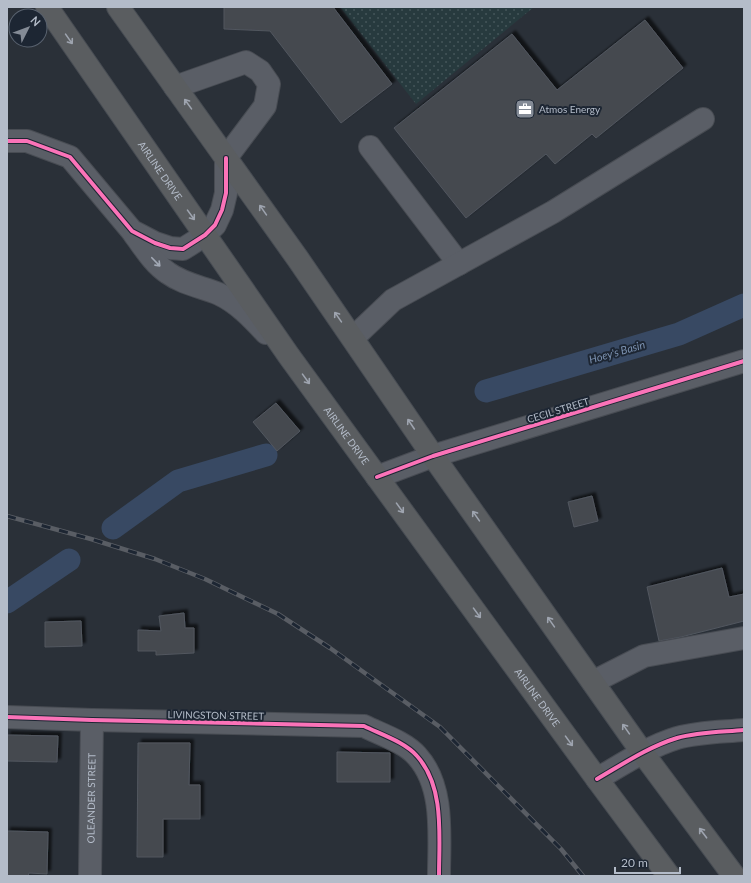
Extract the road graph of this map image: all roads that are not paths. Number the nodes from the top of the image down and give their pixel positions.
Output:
1 (47, 7) edge
2 (118, 7) edge
3 (175, 87) junction
4 (703, 119) dead end
5 (7, 141) edge
6 (370, 147) dead end
7 (226, 158) junction
8 (132, 231) junction
9 (205, 235) junction
10 (459, 264) junction
11 (353, 338) junction
12 (290, 356) junction
13 (744, 362) edge
14 (433, 456) junction
15 (377, 477) junction
16 (744, 638) edge
17 (593, 682) junction
18 (7, 717) edge
19 (92, 720) junction
20 (744, 730) edge
21 (642, 752) junction
22 (597, 780) junction
23 (90, 876) edge
24 (439, 876) edge
25 (670, 876) edge
26 (734, 876) edge

1 -> 9 highway, AIRLINE DRIVE
2 - 3 highway
7 -> 3 highway
3 - 7 street
4 - 10 street
5 - 8 street
6 - 10 street
7 - 9 street
11 -> 7 highway
8 - 9 street
8 -> 12 street
9 - 12 highway, AIRLINE DRIVE
10 - 11 street
14 -> 11 highway
12 -> 15 highway, AIRLINE DRIVE
13 - 14 street, CECIL STREET
14 - 15 street, CECIL STREET
17 -> 14 highway
15 -> 22 highway, AIRLINE DRIVE
16 - 17 street
21 -> 17 highway
18 - 19 street, LIVINGSTON STREET
19 - 23 street, OLEANDER STREET
19 - 24 street, LIVINGSTON STREET
20 - 21 street
21 - 22 street
26 -> 21 highway
22 - 25 highway, AIRLINE DRIVE

